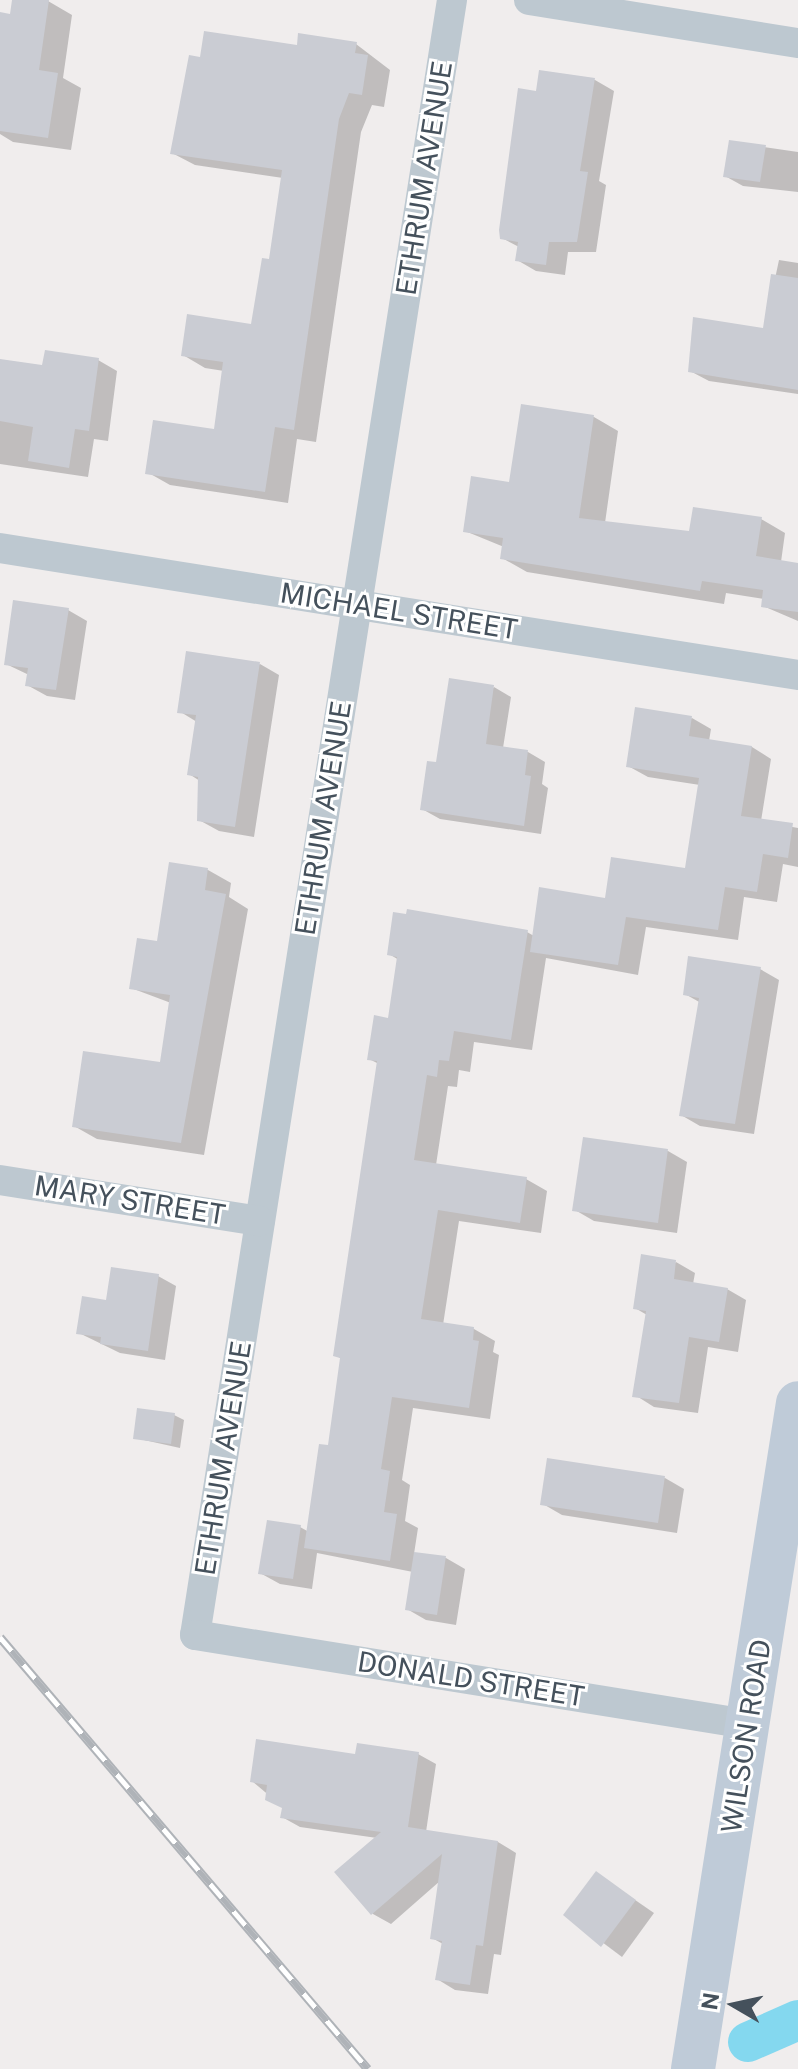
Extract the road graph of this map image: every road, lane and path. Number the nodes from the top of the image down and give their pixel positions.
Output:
1 (452, 0) edge
2 (529, 0) edge
3 (798, 43) edge
4 (0, 548) edge
5 (357, 604) junction
6 (798, 675) edge
7 (0, 1180) edge
8 (260, 1221) junction
9 (798, 1403) edge
10 (195, 1635) joint
11 (747, 1724) junction
12 (693, 2069) edge

1 - 5 street, ETHRUM AVENUE
2 - 3 street
4 - 5 street, MICHAEL STREET
5 - 6 street, MICHAEL STREET
5 - 8 street, ETHRUM AVENUE
7 - 8 street, MARY STREET
8 - 10 street, ETHRUM AVENUE
9 - 11 street, WILSON ROAD
10 - 11 street, DONALD STREET
11 - 12 street, WILSON ROAD

